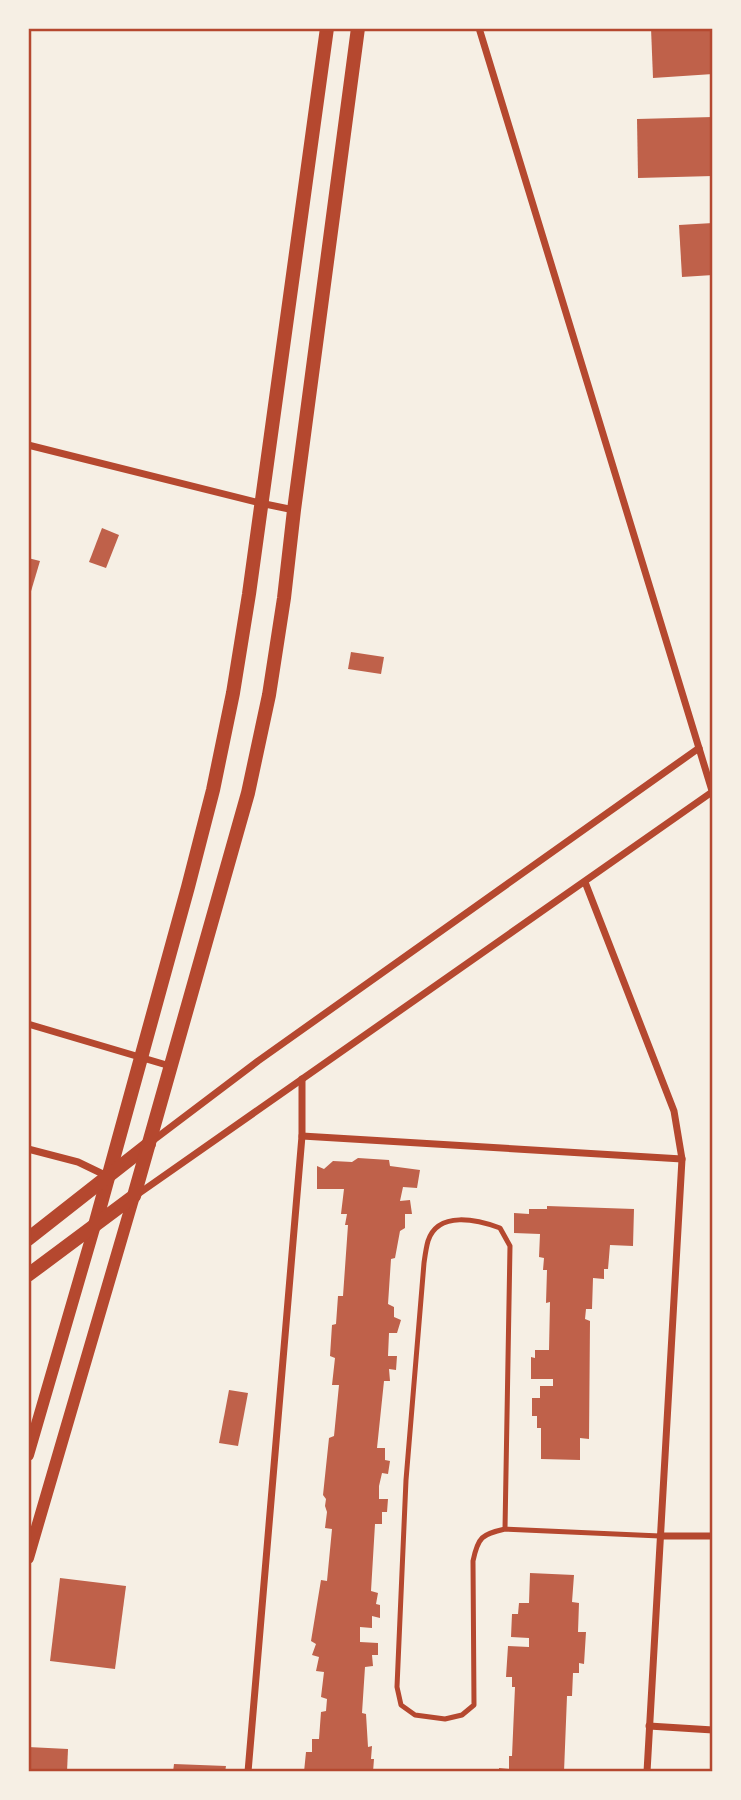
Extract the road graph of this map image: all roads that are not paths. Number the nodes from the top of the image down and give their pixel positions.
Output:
1 (327, 28) edge
2 (479, 28) edge
3 (355, 29) edge
4 (28, 445) edge
5 (260, 503) junction
6 (294, 510) junction
7 (699, 748) junction
8 (713, 793) edge
9 (585, 882) junction
10 (28, 1024) edge
11 (141, 1057) junction
12 (171, 1066) junction
13 (302, 1079) junction
14 (302, 1136) junction
15 (149, 1143) junction
16 (28, 1149) edge
17 (682, 1158) junction
18 (108, 1176) junction
19 (134, 1196) junction
20 (95, 1225) junction
21 (28, 1239) edge
22 (28, 1275) edge
23 (28, 1455) edge
24 (505, 1529) junction
25 (660, 1536) junction
26 (713, 1536) edge
27 (28, 1558) edge
28 (649, 1727) junction
29 (713, 1730) edge
30 (248, 1772) edge
31 (647, 1772) edge

1 - 5 main road
2 - 7 street
3 - 6 main road
4 - 5 street
5 - 6 street
5 - 11 main road
6 - 12 main road
7 - 8 street
7 - 15 street
8 - 9 street
9 - 13 street
9 - 17 street
10 - 11 street
11 - 12 street
11 - 18 main road
12 - 15 main road
13 - 14 street
13 - 19 street
14 - 17 street
14 - 30 street
15 - 18 main road
15 - 19 main road
16 - 18 street
17 - 25 street
18 - 20 main road
18 - 21 main road
19 - 20 main road
19 - 27 street
20 - 22 main road
20 - 23 street
24 - 24 lane
24 - 25 lane
25 - 26 street
25 - 28 street
28 - 29 street
28 - 31 street

